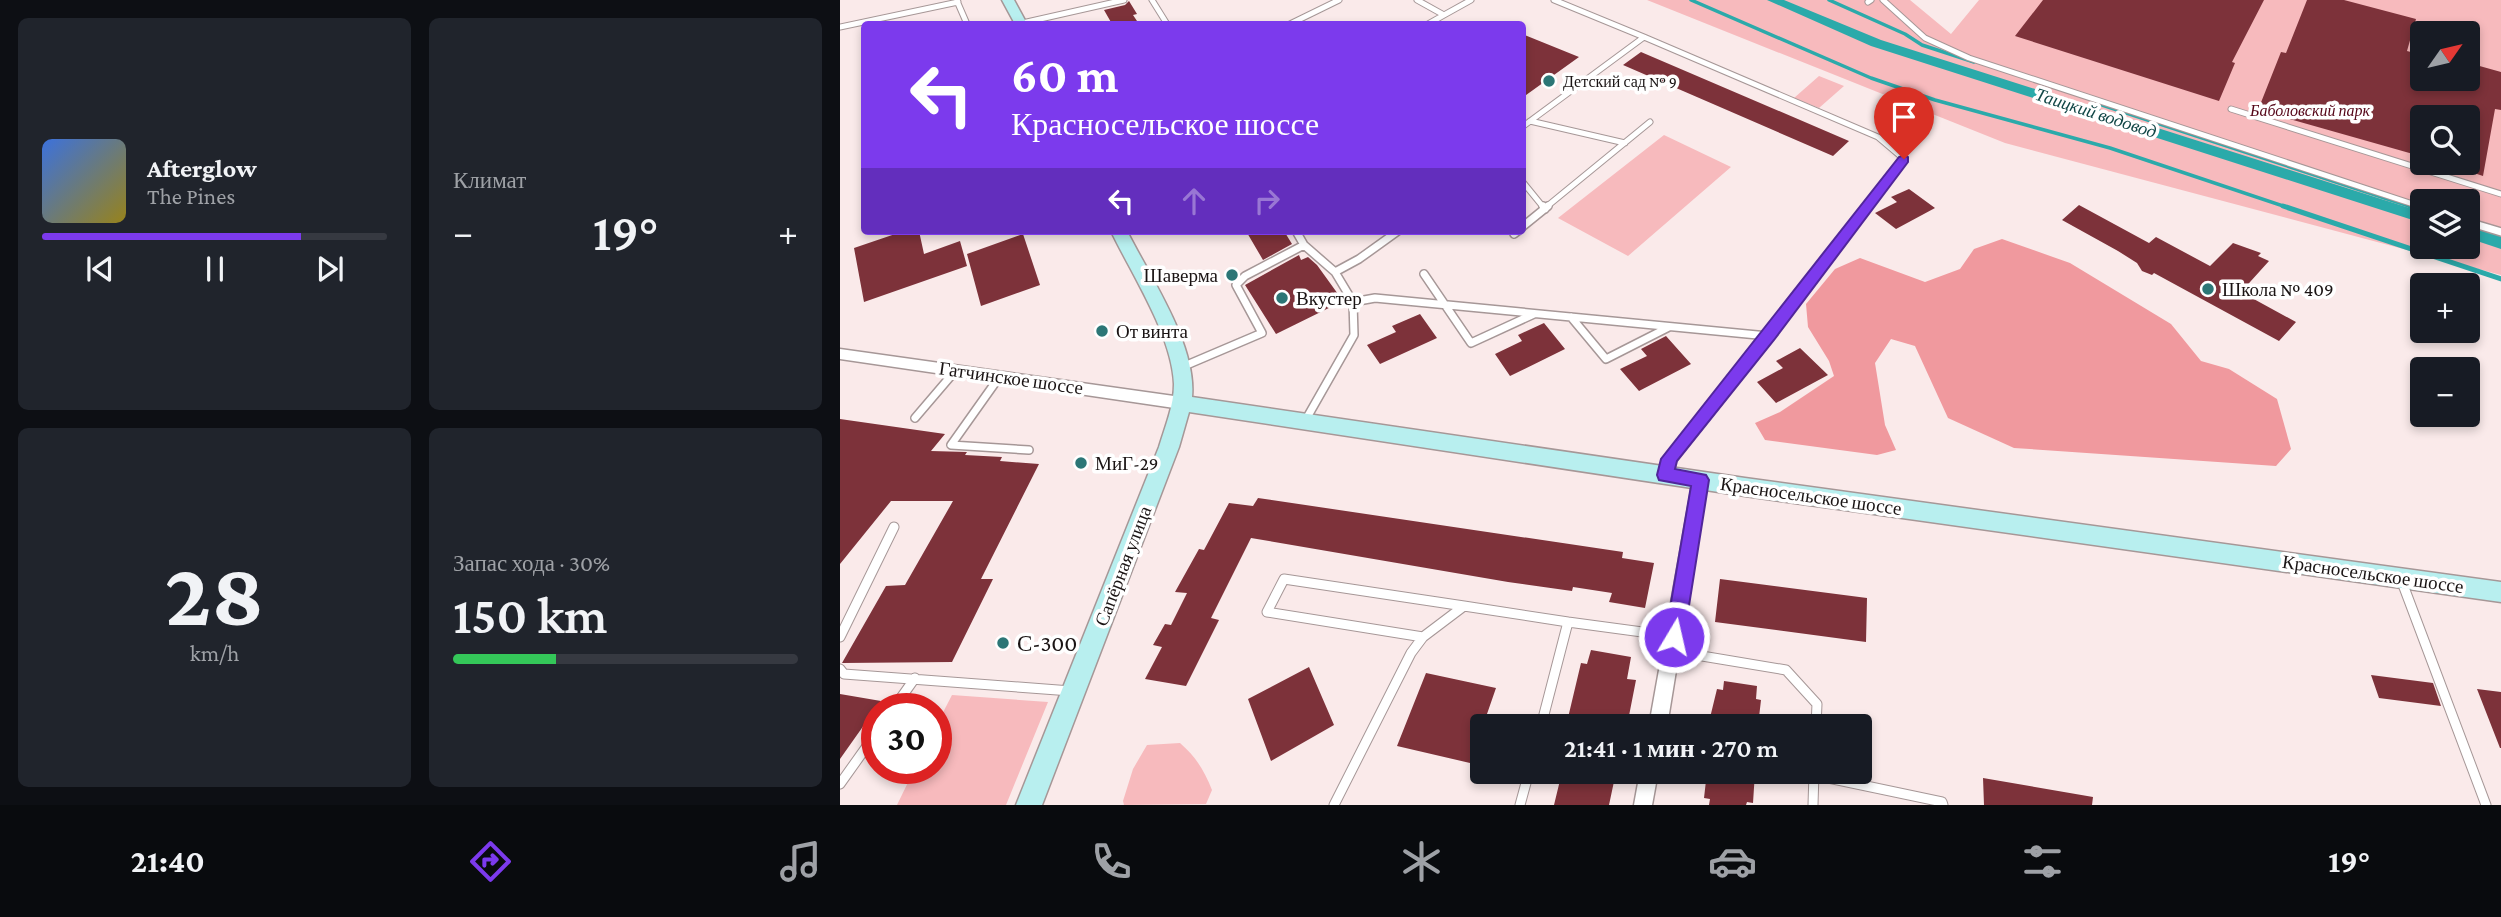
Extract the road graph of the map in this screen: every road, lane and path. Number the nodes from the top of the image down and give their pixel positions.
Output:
1 (1008, 0) edge
2 (1124, 0) edge
3 (1152, 0) edge
4 (1339, 0) edge
5 (1418, 0) edge
6 (1471, 0) edge
7 (1554, 0) edge
8 (1883, 0) edge
9 (958, 1) edge
10 (1444, 15) junction
11 (867, 21) edge
12 (966, 21) edge
13 (1018, 21) edge
14 (1033, 21) edge
15 (1165, 21) edge
16 (1296, 21) edge
17 (1433, 21) edge
18 (861, 22) edge
19 (840, 27) edge
20 (1644, 37) junction
21 (2231, 109) dead end
22 (1530, 121) junction
23 (1650, 122) dead end
24 (1526, 124) edge
25 (1625, 143) junction
26 (1526, 186) edge
27 (2501, 194) edge
28 (2410, 203) edge
29 (1545, 209) junction
30 (1526, 224) edge
31 (2480, 226) edge
32 (2501, 232) edge
33 (1121, 235) edge
34 (1298, 235) edge
35 (1392, 235) edge
36 (1304, 245) junction
37 (1335, 272) junction
38 (1424, 274) dead end
39 (1353, 302) junction
40 (1445, 305) junction
41 (1535, 313) junction
42 (1571, 317) junction
43 (1670, 327) junction
44 (1768, 336) junction
45 (840, 354) edge
46 (1181, 367) junction
47 (956, 370) junction
48 (1000, 376) junction
49 (1181, 403) junction
50 (915, 418) dead end
51 (1305, 421) junction
52 (1028, 450) dead end
53 (1665, 475) junction
54 (1700, 480) junction
55 (894, 527) dead end
56 (2400, 578) junction
57 (2501, 592) edge
58 (1464, 606) junction
59 (1568, 622) junction
60 (1423, 636) junction
61 (840, 637) edge
62 (1673, 644) junction
63 (840, 669) edge
64 (915, 678) junction
65 (1075, 691) junction
66 (904, 693) edge
67 (1544, 714) edge
68 (1660, 714) edge
69 (1817, 714) edge
70 (861, 754) edge
71 (840, 784) edge
72 (1526, 784) edge
73 (1647, 784) edge
74 (1813, 784) edge
75 (1863, 784) edge
76 (1029, 805) edge
77 (1334, 805) edge
78 (1520, 805) edge
79 (1643, 805) edge
80 (1812, 805) edge
81 (1943, 805) edge
82 (2486, 805) edge

1 - 13 main road
2 - 14 lane
3 - 15 lane
4 - 16 lane
5 - 10 lane
6 - 10 lane
7 - 20 lane
8 - 28 lane
9 - 11 lane
9 - 12 lane
10 - 17 lane
18 - 19 lane
20 - 22 lane
20 - 44 lane
21 - 27 lane
22 - 24 lane
22 - 25 lane
23 - 25 lane
25 - 29 lane
26 - 29 lane
29 - 30 lane
31 - 32 lane
33 - 46 main road
34 - 36 lane
35 - 37 lane
36 - 37 lane
36 - 46 lane
37 - 39 lane
38 - 40 lane
39 - 40 lane
39 - 51 lane
40 - 41 lane
40 - 41 lane
41 - 42 lane
42 - 43 lane
42 - 43 lane
43 - 44 lane
44 - 53 lane
45 - 47 street, Гатчинское шоссе
46 - 49 main road
47 - 48 street, Гатчинское шоссе
47 - 50 lane
48 - 49 street, Гатчинское шоссе
48 - 52 lane
49 - 51 main road, Красносельское шоссе
49 - 65 main road, Сапёрная улица
51 - 53 main road, Красносельское шоссе
53 - 54 main road, Красносельское шоссе
54 - 56 main road, Красносельское шоссе
54 - 62 street
55 - 61 lane
56 - 57 main road, Красносельское шоссе
56 - 82 lane
58 - 59 lane
58 - 60 lane
58 - 60 lane
59 - 62 lane
59 - 67 lane
60 - 77 lane
62 - 68 street
62 - 69 lane
63 - 64 lane
64 - 65 lane
64 - 66 lane
65 - 76 main road, Сапёрная улица
70 - 71 lane
72 - 78 lane
73 - 79 street
74 - 80 lane
75 - 81 lane

